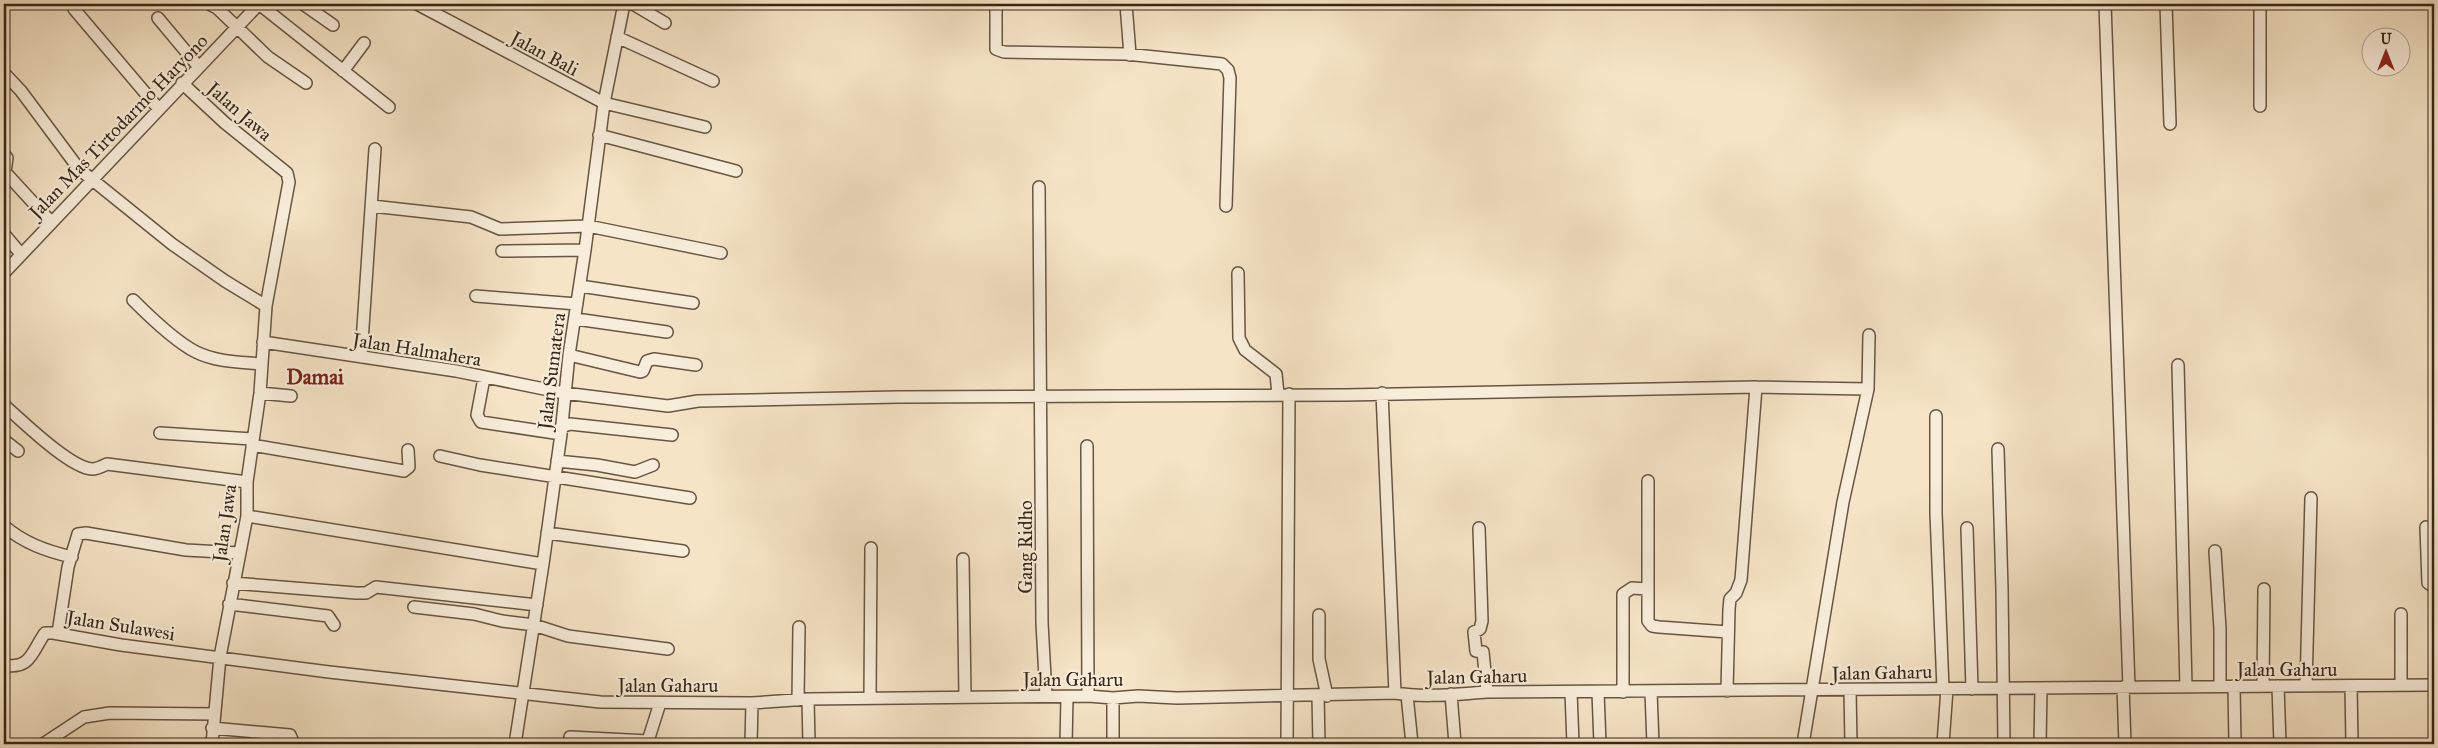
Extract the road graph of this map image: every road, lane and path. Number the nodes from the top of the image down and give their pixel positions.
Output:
1 (209, 4) edge
2 (259, 4) edge
3 (302, 4) edge
4 (417, 4) edge
5 (624, 4) edge
6 (633, 4) edge
7 (996, 4) edge
8 (1126, 4) edge
9 (2105, 4) edge
10 (2166, 4) edge
11 (2260, 4) edge
12 (74, 9) dead end
13 (158, 18) dead end
14 (665, 23) dead end
15 (333, 25) dead end
16 (237, 28) junction
17 (616, 37) junction
18 (364, 42) dead end
19 (1130, 55) junction
20 (198, 66) junction
21 (343, 71) junction
22 (4, 73) edge
23 (713, 81) dead end
24 (182, 83) junction
25 (306, 83) dead end
26 (604, 103) junction
27 (2260, 106) dead end
28 (389, 107) dead end
29 (158, 108) junction
30 (2170, 124) dead end
31 (704, 127) dead end
32 (599, 135) junction
33 (375, 149) dead end
34 (4, 154) edge
35 (736, 171) dead end
36 (91, 179) junction
37 (1040, 187) dead end
38 (372, 206) junction
39 (1226, 206) dead end
40 (51, 222) junction
41 (588, 226) junction
42 (4, 234) edge
43 (585, 250) junction
44 (502, 251) dead end
45 (722, 253) dead end
46 (21, 254) junction
47 (4, 273) edge
48 (1238, 273) dead end
49 (580, 286) junction
50 (476, 296) dead end
51 (133, 300) dead end
52 (577, 304) junction
53 (693, 304) dead end
54 (266, 306) junction
55 (576, 319) junction
56 (668, 332) dead end
57 (1869, 335) dead end
58 (263, 342) junction
59 (568, 355) junction
60 (361, 357) junction
61 (261, 364) junction
62 (696, 365) dead end
63 (2178, 365) dead end
64 (484, 378) junction
65 (1756, 387) junction
66 (1868, 389) junction
67 (260, 393) junction
68 (564, 393) junction
69 (1382, 393) junction
70 (1284, 394) junction
71 (291, 396) dead end
72 (1040, 397) junction
73 (4, 405) edge
74 (1936, 416) dead end
75 (561, 431) junction
76 (160, 433) dead end
77 (672, 435) dead end
78 (4, 440) edge
79 (252, 442) junction
80 (1087, 446) dead end
81 (1998, 449) dead end
82 (408, 450) dead end
83 (18, 451) dead end
84 (440, 456) dead end
85 (557, 461) junction
86 (653, 465) dead end
87 (554, 477) junction
88 (1648, 481) dead end
89 (248, 482) junction
90 (690, 498) dead end
91 (2311, 498) dead end
92 (247, 516) junction
93 (4, 526) edge
94 (2426, 527) dead end
95 (1479, 528) dead end
96 (1967, 528) dead end
97 (547, 534) junction
98 (871, 548) dead end
99 (683, 551) dead end
100 (2215, 551) dead end
101 (240, 553) junction
102 (72, 557) junction
103 (963, 559) dead end
104 (543, 564) junction
105 (233, 583) junction
106 (2434, 587) edge
107 (1647, 589) junction
108 (2264, 589) dead end
109 (230, 604) junction
110 (537, 605) junction
111 (414, 608) dead end
112 (1319, 614) dead end
113 (2401, 614) dead end
114 (334, 625) dead end
115 (534, 625) junction
116 (799, 627) dead end
117 (1728, 632) junction
118 (58, 633) junction
119 (668, 648) dead end
120 (220, 657) junction
121 (4, 665) edge
122 (2401, 685) junction
123 (2434, 685) edge
124 (2186, 686) junction
125 (2220, 686) junction
126 (2234, 686) junction
127 (2263, 686) junction
128 (2278, 686) junction
129 (2306, 686) junction
130 (2351, 686) junction
131 (2126, 687) junction
132 (2004, 688) junction
133 (2041, 688) junction
134 (1945, 689) junction
135 (1972, 689) junction
136 (1813, 690) junction
137 (1850, 690) junction
138 (1727, 691) junction
139 (1486, 692) junction
140 (1571, 692) junction
141 (1598, 692) junction
142 (1623, 692) junction
143 (1650, 692) junction
144 (1401, 694) junction
145 (1451, 694) junction
146 (522, 695) junction
147 (1322, 695) junction
148 (1046, 696) junction
149 (1067, 696) junction
150 (1088, 696) junction
151 (965, 697) junction
152 (1286, 697) junction
153 (870, 698) junction
154 (1113, 698) junction
155 (803, 700) junction
156 (752, 703) junction
157 (660, 704) junction
158 (215, 714) junction
159 (212, 728) junction
160 (570, 737) dead end
161 (647, 743) edge
162 (43, 744) edge
163 (212, 744) edge
164 (294, 744) edge
165 (515, 744) edge
166 (751, 744) edge
167 (809, 744) edge
168 (1066, 744) edge
169 (1113, 744) edge
170 (1287, 744) edge
171 (1319, 744) edge
172 (1412, 744) edge
173 (1455, 744) edge
174 (1573, 744) edge
175 (1600, 744) edge
176 (1653, 744) edge
177 (1803, 744) edge
178 (1851, 744) edge
179 (1943, 744) edge
180 (2004, 744) edge
181 (2040, 744) edge
182 (2125, 744) edge
183 (2235, 744) edge
184 (2280, 744) edge
185 (2352, 744) edge

1 - 16 street
2 - 16 street, Jalan Mas Tirtodarmo Haryono
2 - 21 street
3 - 15 street
4 - 26 street, Jalan Bali
5 - 17 street, Jalan Sumatera
6 - 14 street
7 - 19 street
8 - 19 street
9 - 131 street
10 - 30 street
11 - 27 street
12 - 29 street
13 - 20 street
16 - 20 street, Jalan Mas Tirtodarmo Haryono
16 - 25 street
17 - 23 street
17 - 26 street, Jalan Sumatera
18 - 21 street
19 - 39 street
20 - 24 street, Jalan Mas Tirtodarmo Haryono
21 - 28 street
22 - 36 street
24 - 29 street, Jalan Mas Tirtodarmo Haryono
24 - 54 street, Jalan Jawa
26 - 31 street, Jalan Bali
26 - 32 street, Jalan Sumatera
29 - 36 street, Jalan Mas Tirtodarmo Haryono
32 - 35 street
32 - 41 street, Jalan Sumatera
33 - 38 street
34 - 40 street
36 - 40 street, Jalan Mas Tirtodarmo Haryono
36 - 54 street
37 - 72 street, Gang Ridho
38 - 41 street
38 - 60 street
40 - 46 street, Jalan Mas Tirtodarmo Haryono
41 - 43 street, Jalan Sumatera
41 - 45 street
42 - 46 street
43 - 44 street
43 - 49 street, Jalan Sumatera
46 - 47 street, Jalan Mas Tirtodarmo Haryono
48 - 70 street
49 - 52 street, Jalan Sumatera
49 - 53 street
50 - 52 street
51 - 61 street
52 - 55 street, Jalan Sumatera
54 - 58 street, Jalan Jawa
55 - 56 street
55 - 59 street, Jalan Sumatera
57 - 66 street
58 - 60 street, Jalan Halmahera
58 - 61 street, Jalan Jawa
59 - 62 street
59 - 68 street, Jalan Sumatera
60 - 64 street, Jalan Halmahera
61 - 67 street, Jalan Jawa
63 - 124 street
64 - 68 street, Jalan Halmahera
64 - 75 street
65 - 66 street, Jalan Halmahera
65 - 69 street, Jalan Halmahera
65 - 117 street
66 - 136 street
67 - 71 street
67 - 79 street, Jalan Jawa
68 - 72 street, Jalan Halmahera
68 - 75 street, Jalan Sumatera
69 - 70 street, Jalan Halmahera
69 - 144 street
70 - 72 street, Jalan Halmahera
70 - 152 street
72 - 148 street, Gang Ridho
73 - 89 street
74 - 134 street
75 - 77 street
75 - 85 street, Jalan Sumatera
76 - 79 street
78 - 83 street
79 - 82 street
79 - 89 street, Jalan Jawa
80 - 150 street
81 - 132 street
84 - 87 street
85 - 86 street
85 - 87 street, Jalan Sumatera
87 - 90 street
87 - 97 street, Jalan Sumatera
88 - 107 street
89 - 92 street, Jalan Jawa
91 - 129 street
92 - 101 street, Jalan Jawa
92 - 104 street
93 - 102 street
94 - 106 street
95 - 139 street
96 - 135 street
97 - 99 street
97 - 104 street, Jalan Sumatera
98 - 153 street
100 - 125 street
101 - 102 street
101 - 105 street, Jalan Jawa
102 - 118 street
103 - 151 street
104 - 110 street, Jalan Sumatera
105 - 109 street, Jalan Jawa
105 - 110 street
107 - 117 street
107 - 142 street
108 - 127 street
109 - 114 street
109 - 120 street, Jalan Jawa
110 - 115 street, Jalan Sumatera
111 - 115 street
112 - 147 street
113 - 122 street
115 - 119 street
115 - 146 street, Jalan Sumatera
116 - 155 street
117 - 138 street
118 - 120 street, Jalan Sulawesi
118 - 121 street, Jalan Sulawesi
120 - 146 street, Jalan Sulawesi
120 - 158 street, Jalan Jawa
122 - 123 street, Jalan Gaharu
122 - 130 street, Jalan Gaharu
124 - 125 street, Jalan Gaharu
124 - 131 street, Jalan Gaharu
125 - 126 street, Jalan Gaharu
126 - 127 street, Jalan Gaharu
126 - 183 street
127 - 128 street, Jalan Gaharu
128 - 129 street, Jalan Gaharu
128 - 184 street
129 - 130 street, Jalan Gaharu
130 - 185 street
131 - 133 street, Jalan Gaharu
131 - 182 street
132 - 133 street, Jalan Gaharu
132 - 135 street, Jalan Gaharu
132 - 180 street
133 - 181 street
134 - 135 street, Jalan Gaharu
134 - 137 street, Jalan Gaharu
134 - 179 street
136 - 137 street, Jalan Gaharu
136 - 138 street, Jalan Gaharu
136 - 177 street
137 - 178 street
138 - 143 street, Jalan Gaharu
139 - 140 street, Jalan Gaharu
139 - 145 street, Jalan Gaharu
140 - 141 street, Jalan Gaharu
140 - 174 street
141 - 142 street, Jalan Gaharu
141 - 175 street
142 - 143 street, Jalan Gaharu
143 - 176 street
144 - 145 street, Jalan Gaharu
144 - 147 street, Jalan Gaharu
144 - 172 street
145 - 173 street
146 - 157 street, Jalan Gaharu
146 - 165 street, Jalan Sumatera
147 - 152 street, Jalan Gaharu
147 - 171 street
148 - 149 street, Jalan Gaharu
148 - 151 street, Jalan Gaharu
149 - 150 street, Jalan Gaharu
149 - 168 street
150 - 154 street, Jalan Gaharu
151 - 153 street, Jalan Gaharu
152 - 154 street, Jalan Gaharu
152 - 170 street
153 - 155 street, Jalan Gaharu
154 - 169 street
155 - 156 street, Jalan Gaharu
155 - 167 street
156 - 157 street, Jalan Gaharu
156 - 166 street
157 - 161 street
158 - 159 street, Jalan Jawa
158 - 162 street
159 - 163 street, Jalan Jawa
159 - 164 street
160 - 161 street

